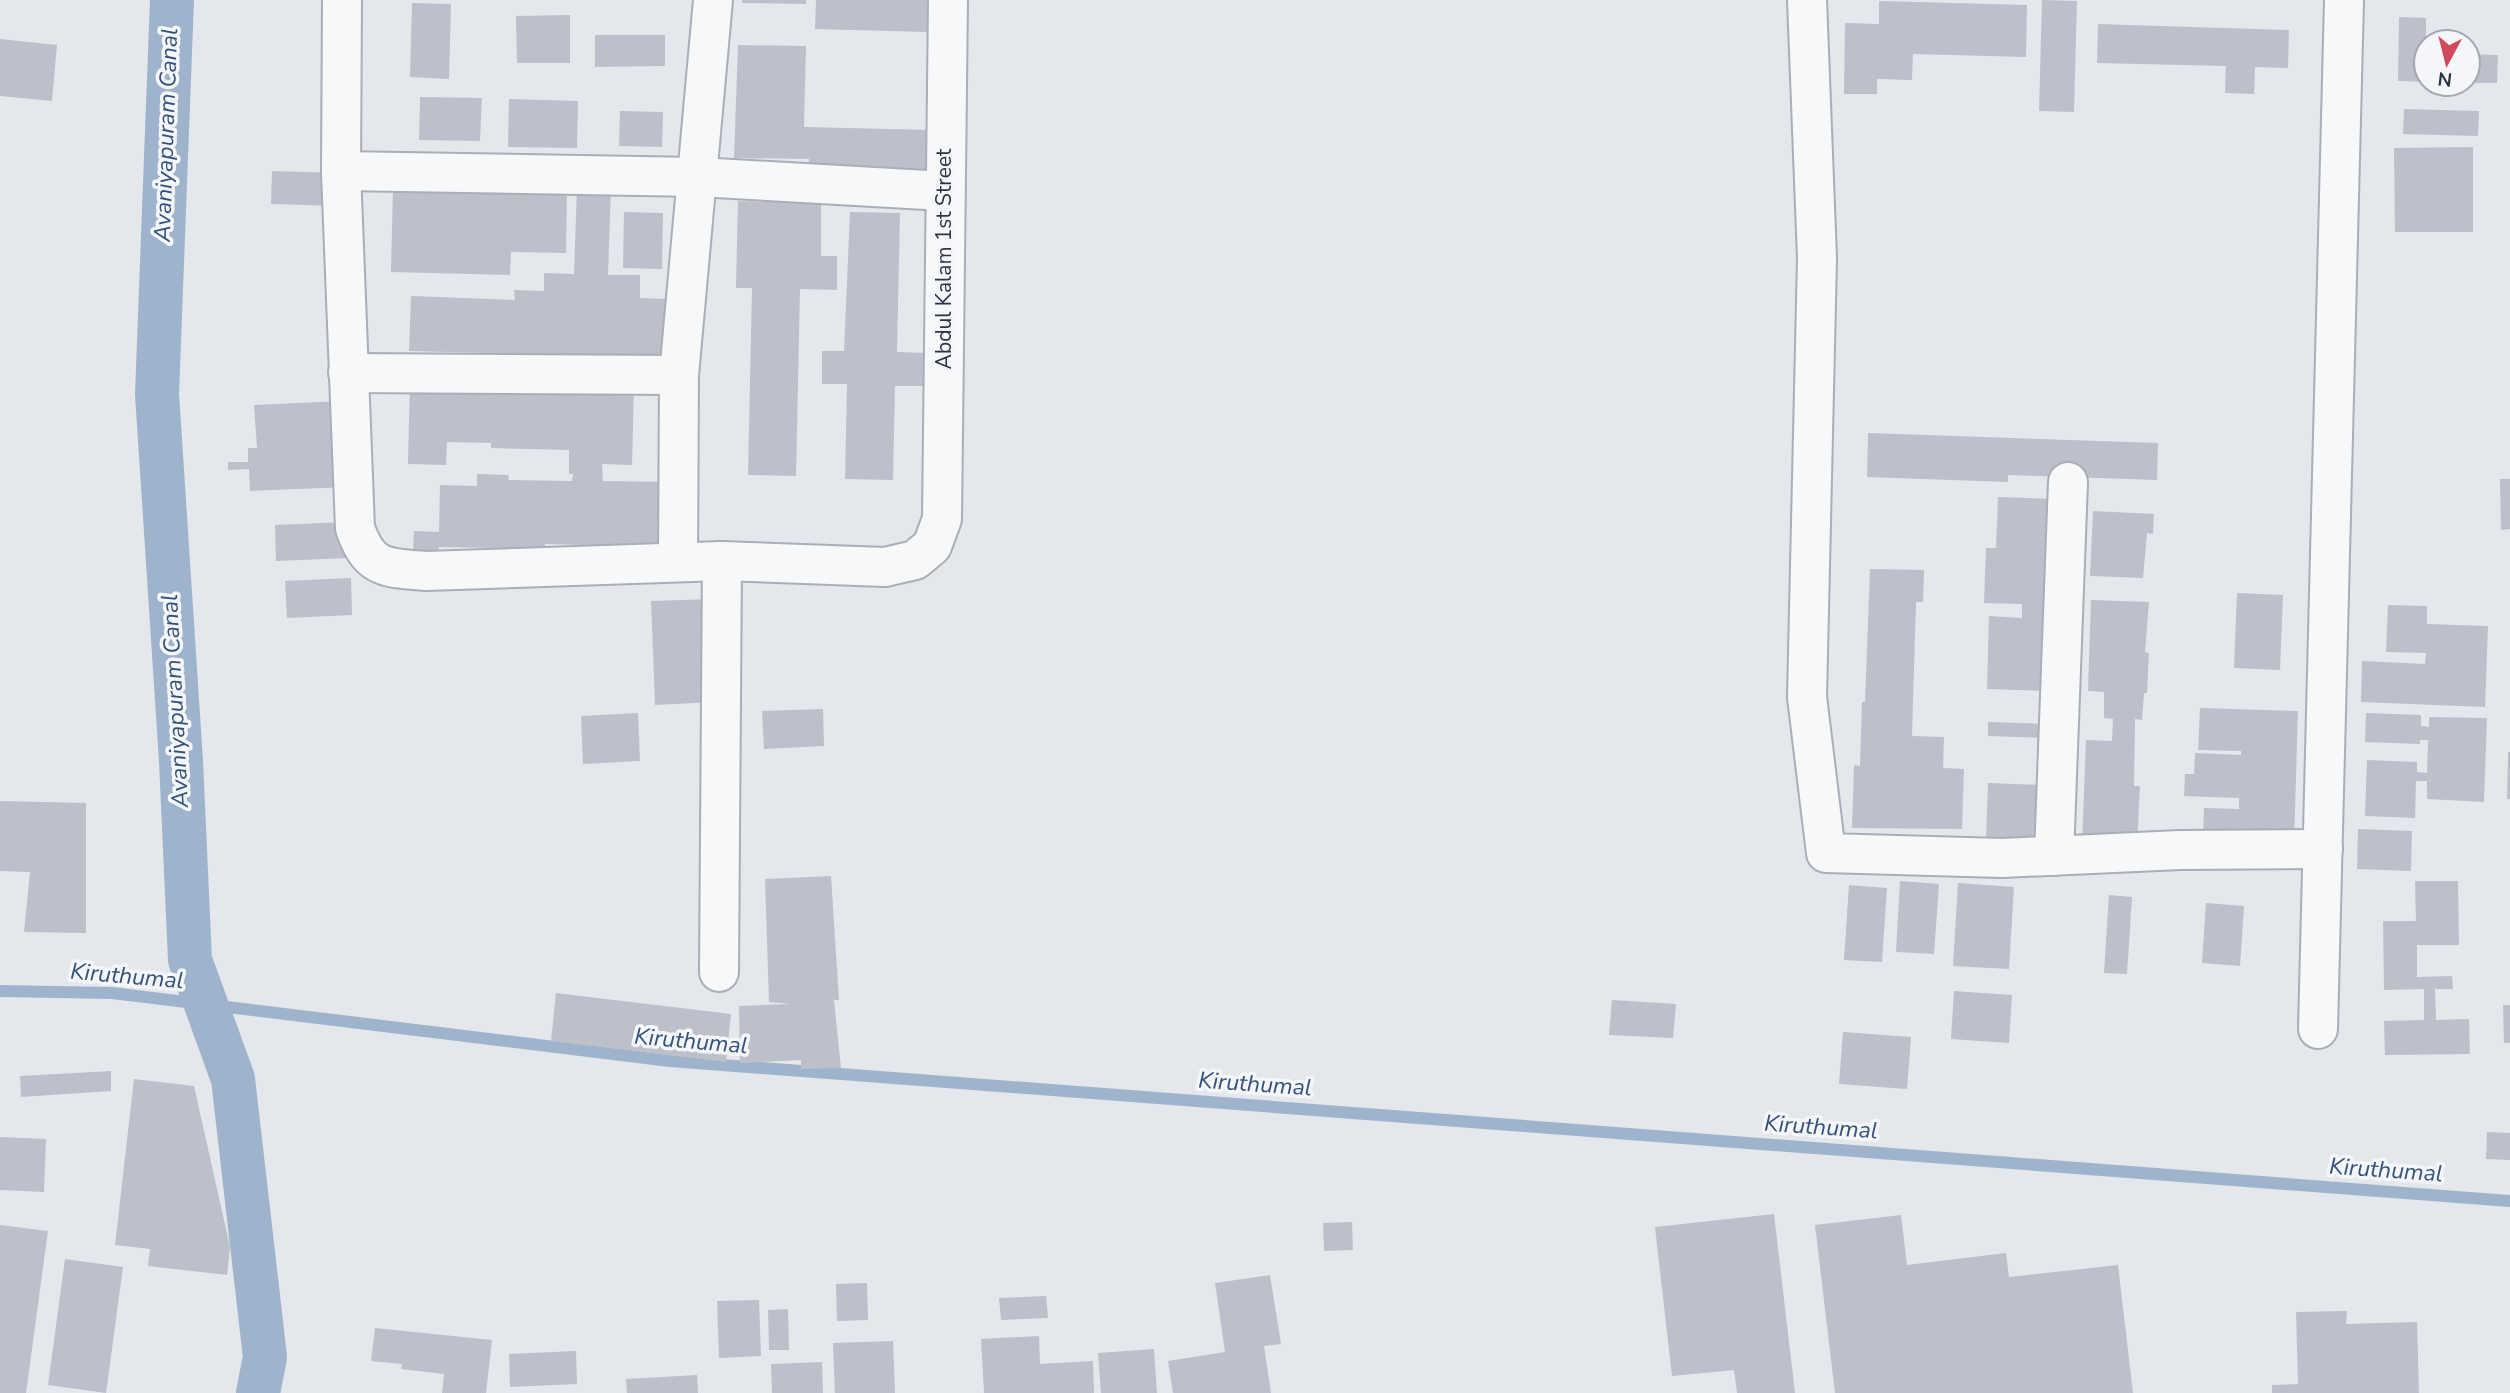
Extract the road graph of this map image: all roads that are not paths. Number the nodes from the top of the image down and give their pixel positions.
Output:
1 (342, 0) edge
2 (713, 0) edge
3 (948, 0) edge
4 (1807, 0) edge
5 (2344, 0) edge
6 (341, 172) junction
7 (698, 177) junction
8 (944, 191) junction
9 (348, 373) junction
10 (679, 375) junction
11 (2068, 482) dead end
12 (722, 561) junction
13 (678, 562) junction
14 (2323, 849) junction
15 (2054, 856) junction
16 (719, 972) dead end
17 (2318, 1029) dead end

1 - 6 street
2 - 7 street
3 - 8 street, Abdul Kalam 1st Street
4 - 15 street
5 - 14 street
6 - 7 street
6 - 9 street
7 - 8 street
7 - 10 street
8 - 12 street, Abdul Kalam 1st Street
9 - 10 street
9 - 13 street
10 - 13 street
11 - 15 street
12 - 13 street
12 - 16 street
14 - 15 street
14 - 17 street

